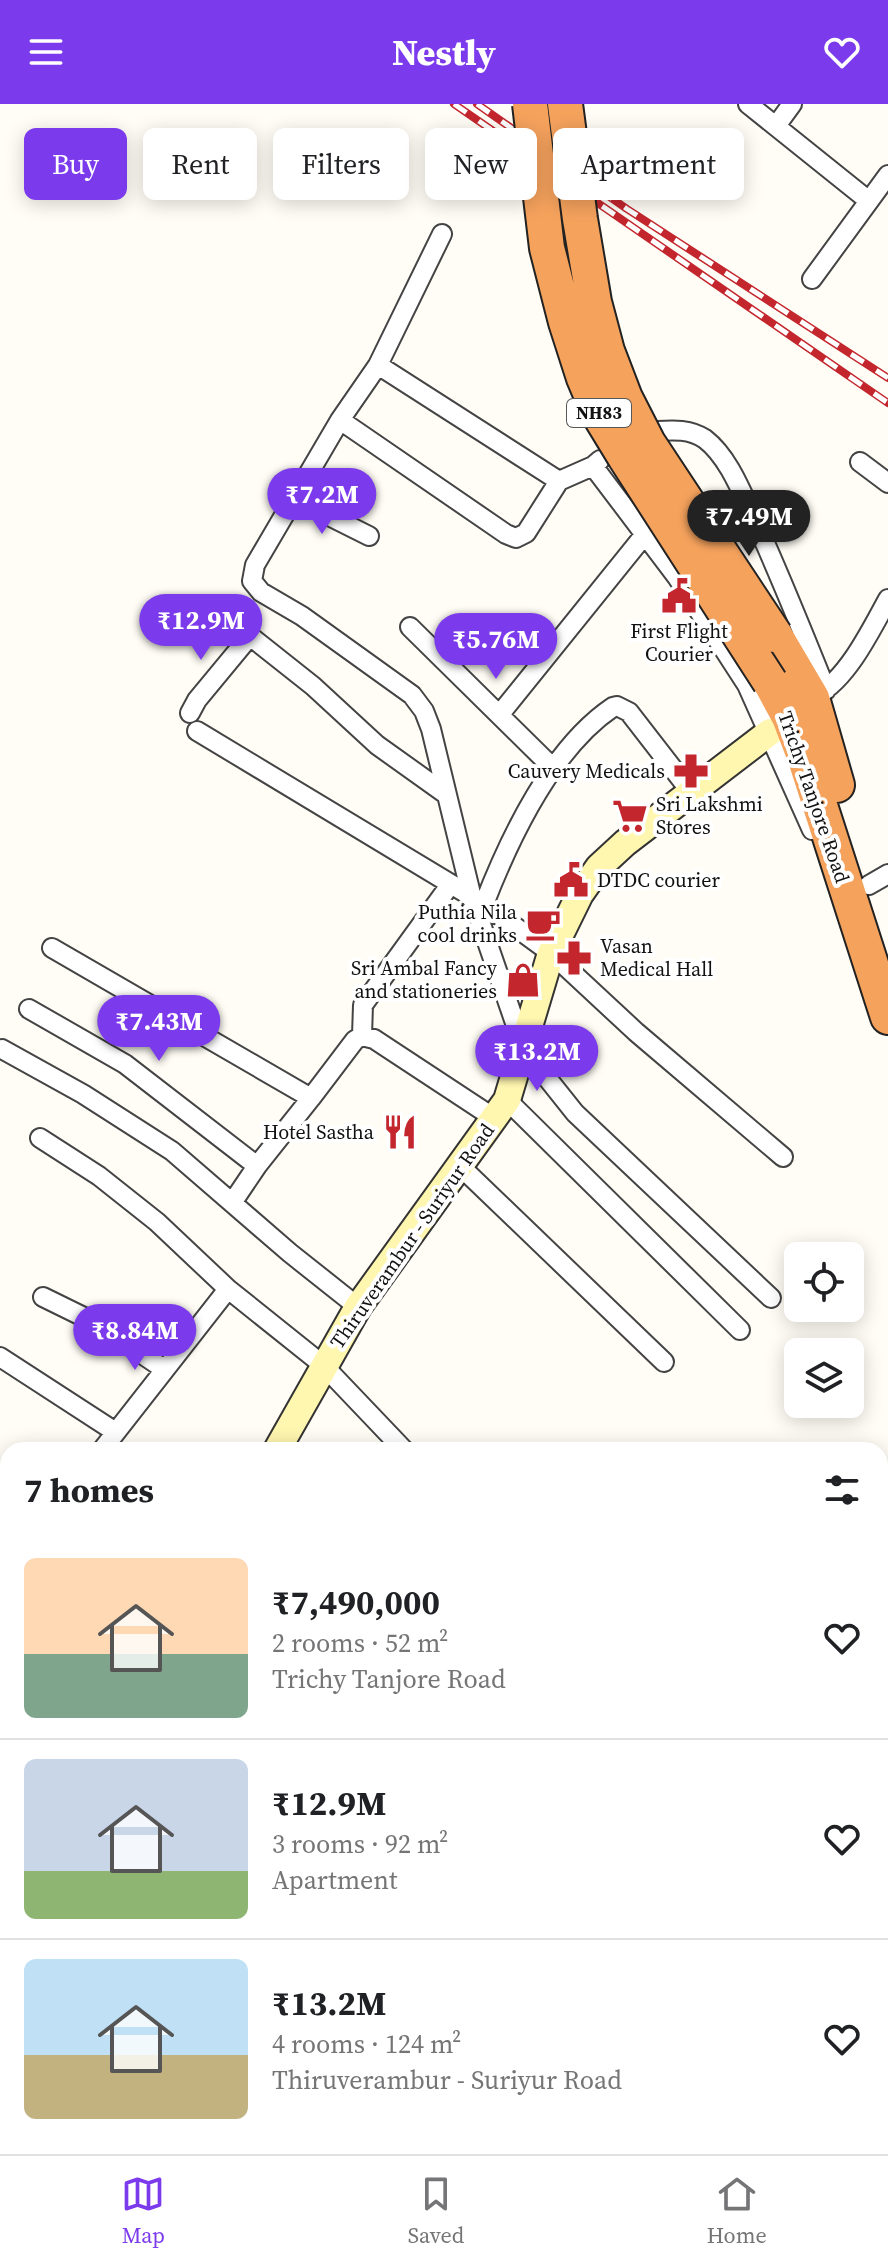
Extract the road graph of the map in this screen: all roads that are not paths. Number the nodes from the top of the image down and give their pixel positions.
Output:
1 (530, 104) edge
2 (565, 104) edge
3 (748, 104) edge
4 (792, 104) edge
5 (776, 126) junction
6 (888, 175) edge
7 (869, 201) junction
8 (442, 234) dead end
9 (812, 279) dead end
10 (378, 365) junction
11 (340, 420) junction
12 (657, 431) dead end
13 (860, 462) dead end
14 (559, 481) junction
15 (888, 483) edge
16 (297, 496) junction
17 (646, 533) junction
18 (369, 536) dead end
19 (887, 602) edge
20 (410, 627) dead end
21 (819, 694) junction
22 (190, 713) dead end
23 (500, 714) junction
24 (197, 731) dead end
25 (770, 732) junction
26 (552, 767) junction
27 (691, 792) junction
28 (447, 795) junction
29 (879, 880) edge
30 (450, 885) junction
31 (478, 901) junction
32 (877, 946) edge
33 (52, 948) dead end
34 (551, 953) junction
35 (29, 1009) dead end
36 (888, 1017) edge
37 (362, 1036) junction
38 (2, 1049) dead end
39 (524, 1049) junction
40 (311, 1098) junction
41 (501, 1109) junction
42 (40, 1138) dead end
43 (783, 1157) dead end
44 (459, 1165) junction
45 (257, 1166) junction
46 (232, 1203) junction
47 (223, 1295) junction
48 (43, 1297) dead end
49 (771, 1298) dead end
50 (358, 1307) junction
51 (740, 1330) dead end
52 (0, 1357) edge
53 (664, 1362) dead end
54 (323, 1365) junction
55 (164, 1369) junction
56 (114, 1431) junction
57 (107, 1442) edge
58 (281, 1442) edge
59 (396, 1442) edge

1 - 32 highway, Trichy Tanjore Road / NH83, bridge
2 - 21 highway, Trichy Tanjore Road / NH83, bridge
3 - 5 street
4 - 5 street
5 - 7 street
6 - 7 street
7 - 9 street
8 - 10 street
10 - 11 street
10 - 14 street
11 - 14 street
11 - 16 street
12 - 21 street
13 - 15 street
14 - 17 street
16 - 18 street
16 - 28 street
17 - 23 street
17 - 25 street
19 - 21 street
20 - 23 street
21 - 29 highway, Trichy Tanjore Road / NH83
22 - 28 street
23 - 26 street
24 - 30 street
25 - 27 main road, Thiruverambur - Suriyur Road
25 - 32 street
26 - 27 street
26 - 31 street
27 - 34 main road, Thiruverambur - Suriyur Road
28 - 31 street
29 - 32 highway, Trichy Tanjore Road / NH83
30 - 31 street
30 - 37 street
31 - 34 street
31 - 39 street
32 - 36 highway, Trichy Tanjore Road / NH83
33 - 40 street
34 - 39 main road, Thiruverambur - Suriyur Road
34 - 43 street
35 - 45 street
37 - 40 street
37 - 41 street
38 - 46 street
39 - 41 main road, Thiruverambur - Suriyur Road
39 - 49 street
40 - 45 street
41 - 44 main road, Thiruverambur - Suriyur Road
41 - 51 street
42 - 47 street
44 - 50 main road, Thiruverambur - Suriyur Road
44 - 53 street
45 - 46 street
46 - 50 street
47 - 54 street
47 - 55 street
48 - 55 street
50 - 54 main road, Thiruverambur - Suriyur Road
52 - 56 street
54 - 58 main road, Thiruverambur - Suriyur Road
54 - 59 street
55 - 56 street
56 - 57 street

